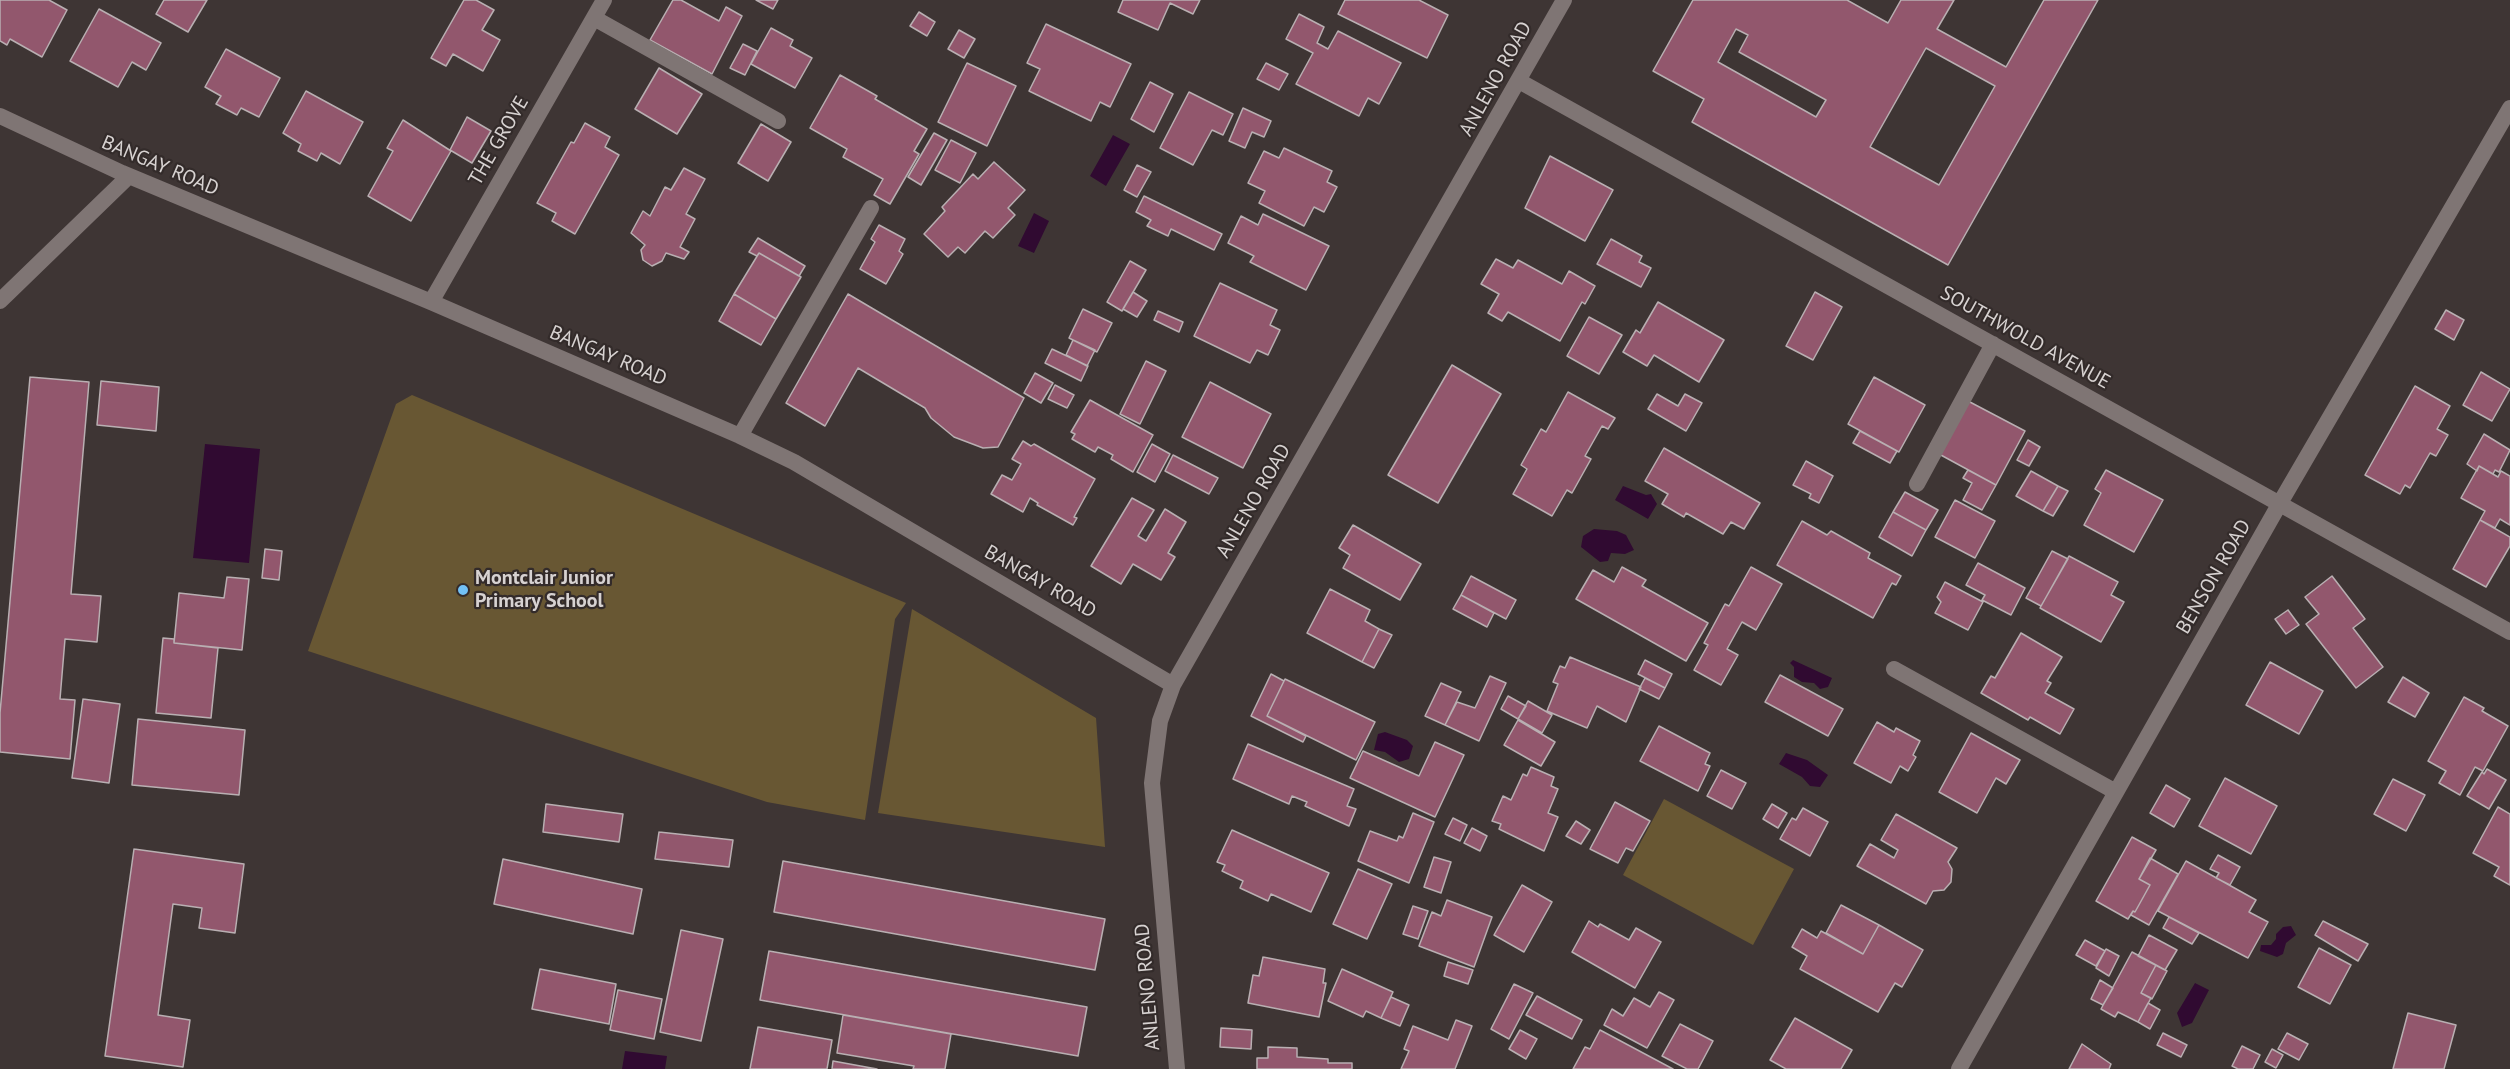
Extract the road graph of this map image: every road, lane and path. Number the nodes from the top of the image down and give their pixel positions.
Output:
1 (604, 0) edge
2 (1564, 0) edge
3 (594, 18) junction
4 (1519, 81) junction
5 (2510, 108) edge
6 (0, 116) edge
7 (778, 121) dead end
8 (129, 176) junction
9 (871, 208) dead end
10 (0, 301) edge
11 (431, 302) junction
12 (1993, 344) junction
13 (740, 436) junction
14 (1917, 484) dead end
15 (2280, 503) junction
16 (2510, 632) edge
17 (1894, 669) dead end
18 (1173, 685) junction
19 (2116, 792) junction
20 (1177, 1069) edge
21 (1959, 1069) edge

1 - 3 street, THE GROVE
2 - 4 street, ANLENO ROAD
3 - 7 street
3 - 11 street, THE GROVE
4 - 12 street, SOUTHWOLD AVENUE
4 - 18 street, ANLENO ROAD
5 - 15 street, BENSON ROAD
6 - 8 street, BANGAY ROAD
8 - 10 street
8 - 11 street, BANGAY ROAD
9 - 13 street
11 - 13 street, BANGAY ROAD
12 - 14 street
12 - 15 street, SOUTHWOLD AVENUE
13 - 18 street, BANGAY ROAD
15 - 16 street, SOUTHWOLD AVENUE
15 - 19 street, BENSON ROAD
17 - 19 street
18 - 20 street, ANLENO ROAD
19 - 21 street, BENSON ROAD

